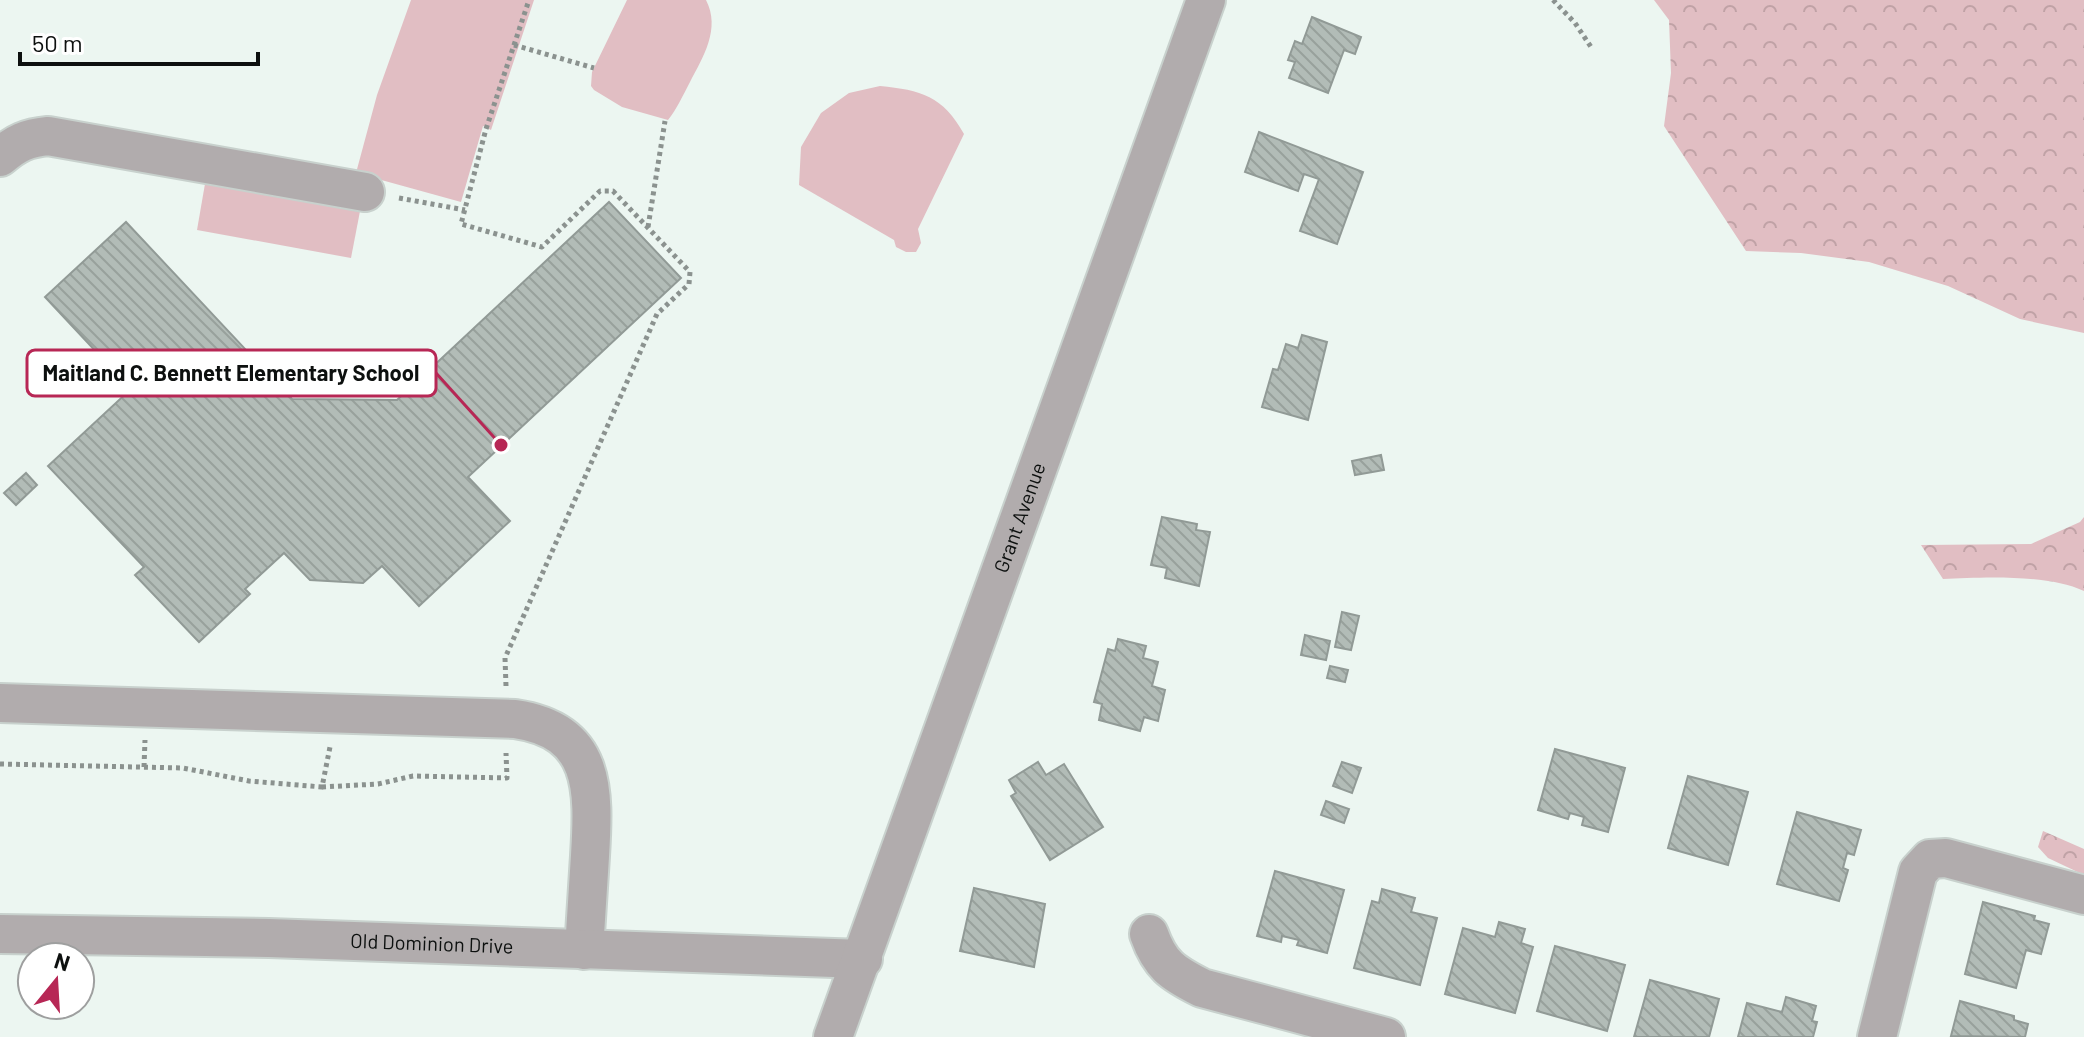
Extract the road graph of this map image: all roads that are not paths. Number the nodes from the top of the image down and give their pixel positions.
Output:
1 (1206, 0) edge
2 (0, 157) edge
3 (365, 192) road end
4 (0, 703) edge
5 (2084, 895) edge
6 (0, 934) edge
7 (1149, 934) dead end
8 (584, 950) junction
9 (863, 959) junction
10 (833, 1037) edge
11 (1386, 1037) edge
12 (1877, 1037) edge

1 - 9 street, Grant Avenue
2 - 3 street
4 - 8 street
5 - 12 street
6 - 8 street, Old Dominion Drive
7 - 11 street
8 - 9 street, Old Dominion Drive
9 - 10 street, Grant Avenue

